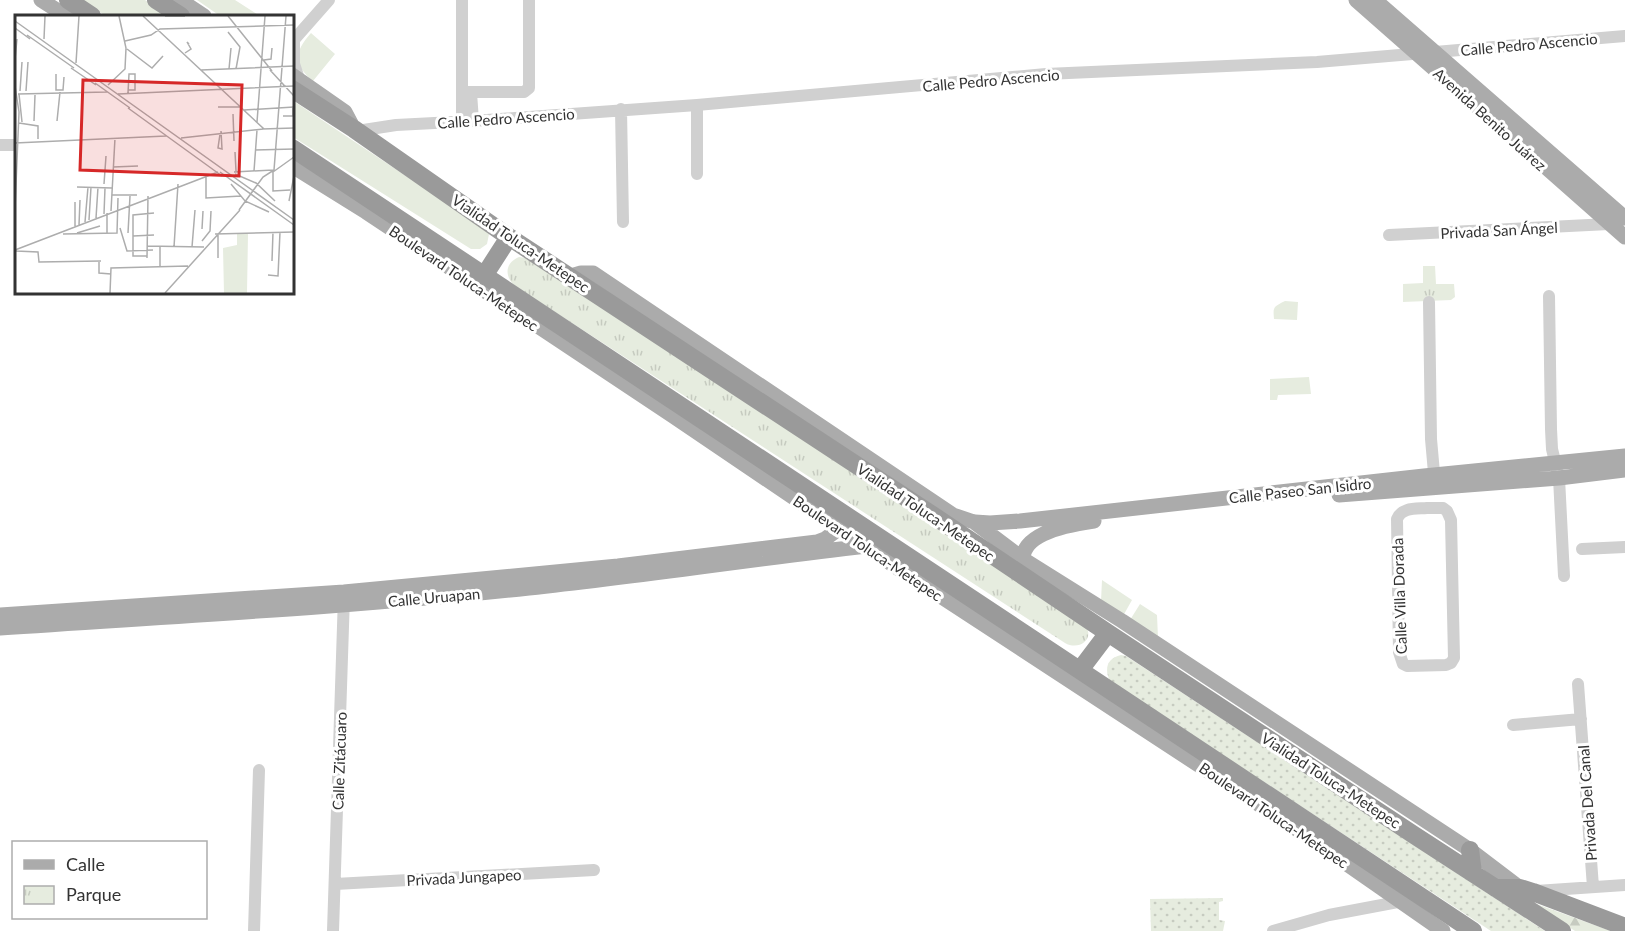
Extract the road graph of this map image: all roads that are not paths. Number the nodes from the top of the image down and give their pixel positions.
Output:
1 (41, 0) edge
2 (68, 0) edge
3 (156, 0) edge
4 (180, 0) edge
5 (329, 0) edge
6 (462, 0) edge
7 (530, 0) edge
8 (1356, 0) edge
9 (1375, 0) edge
10 (64, 15) edge
11 (88, 15) edge
12 (180, 15) edge
13 (202, 15) edge
14 (1625, 36) edge
15 (294, 41) edge
16 (1434, 51) junction
17 (1417, 54) junction
18 (294, 64) edge
19 (295, 81) edge
20 (467, 92) junction
21 (697, 105) junction
22 (621, 109) junction
23 (467, 121) junction
24 (356, 130) junction
25 (294, 150) edge
26 (294, 167) edge
27 (697, 174) dead end
28 (362, 202) junction
29 (1625, 218) edge
30 (623, 222) dead end
31 (1609, 224) junction
32 (1389, 235) dead end
33 (509, 237) junction
34 (1625, 237) edge
35 (484, 276) junction
36 (571, 276) junction
37 (1548, 296) dead end
38 (1430, 303) dead end
39 (1625, 456) edge
40 (1557, 471) junction
41 (1625, 471) edge
42 (1430, 481) junction
43 (804, 496) junction
44 (1428, 508) junction
45 (953, 515) junction
46 (934, 516) junction
47 (974, 522) junction
48 (840, 528) junction
49 (866, 546) junction
50 (1625, 547) edge
51 (1582, 549) dead end
52 (993, 556) junction
53 (1019, 556) junction
54 (1564, 576) dead end
55 (1031, 582) junction
56 (344, 598) junction
57 (0, 615) edge
58 (75, 616) junction
59 (0, 628) edge
60 (1108, 633) junction
61 (1080, 670) junction
62 (1578, 684) dead end
63 (1095, 689) junction
64 (1581, 719) junction
65 (1513, 725) dead end
66 (259, 770) dead end
67 (1289, 810) junction
68 (1301, 832) junction
69 (1470, 849) junction
70 (594, 870) dead end
71 (1473, 873) junction
72 (1386, 882) junction
73 (335, 884) junction
74 (1625, 885) edge
75 (1593, 886) junction
76 (1495, 888) junction
77 (1526, 890) junction
78 (1420, 896) junction
79 (1401, 901) junction
80 (1625, 927) edge
81 (254, 931) edge
82 (333, 931) edge
83 (1273, 931) edge
84 (1443, 931) edge
85 (1473, 931) edge
86 (1562, 931) edge

1 - 10 main road
2 - 11 highway
3 - 12 highway
4 - 13 main road
5 - 15 street
6 - 20 street
7 - 20 street
8 - 17 main road, Avenida Benito Juárez
9 - 16 main road, Avenida Benito Juárez
14 - 16 street, Calle Pedro Ascencio
16 - 17 street, Calle Pedro Ascencio
16 - 29 main road, Avenida Benito Juárez
17 - 21 street, Calle Pedro Ascencio
17 - 31 main road, Avenida Benito Juárez
18 - 19 street
19 - 24 highway, Vialidad Toluca-Metepec
20 - 23 street
21 - 22 street, Calle Pedro Ascencio
21 - 27 street
22 - 23 street, Calle Pedro Ascencio
22 - 30 street
23 - 24 street, Calle Pedro Ascencio
24 - 33 highway, Vialidad Toluca-Metepec
25 - 28 highway
26 - 28 main road, Boulevard Toluca-Metepec
28 - 35 highway
28 - 43 main road, Boulevard Toluca-Metepec
31 - 32 street, Privada San Ángel
31 - 34 main road, Avenida Benito Juárez
33 - 35 highway
33 - 36 highway, Vialidad Toluca-Metepec
35 - 43 highway
36 - 45 main road
36 - 46 highway, Vialidad Toluca-Metepec
37 - 40 street
38 - 42 street
39 - 40 main road, Calle Paseo San Isidro
40 - 41 main road, Calle Paseo San Isidro
40 - 42 main road, Calle Paseo San Isidro
40 - 54 street
42 - 44 street
42 - 47 main road, Calle Paseo San Isidro
42 - 53 main road, Calle Paseo San Isidro
43 - 48 main road, Boulevard Toluca-Metepec
43 - 61 highway
44 - 44 street, Calle Villa Dorada
45 - 46 highway
45 - 47 main road
46 - 52 highway, Vialidad Toluca-Metepec
47 - 53 main road
48 - 49 main road, Boulevard Toluca-Metepec
48 - 56 main road, Calle Uruapan
49 - 56 main road, Calle Uruapan
49 - 63 main road, Boulevard Toluca-Metepec
50 - 51 street
52 - 53 highway
52 - 55 highway, Vialidad Toluca-Metepec
53 - 55 highway
53 - 69 main road
55 - 60 highway, Vialidad Toluca-Metepec
56 - 58 main road, Calle Uruapan
56 - 73 street, Calle Zitácuaro
57 - 58 main road, Calle Uruapan
58 - 59 main road, Calle Uruapan
60 - 61 highway
60 - 71 highway, Vialidad Toluca-Metepec
61 - 63 highway
62 - 64 street, Privada Del Canal
63 - 67 highway
63 - 68 main road, Boulevard Toluca-Metepec
64 - 65 street
64 - 75 street, Privada Del Canal
66 - 81 street
67 - 68 highway
67 - 72 highway
68 - 72 main road, Boulevard Toluca-Metepec
69 - 71 highway
69 - 77 main road
70 - 73 street, Privada Jungapeo
71 - 76 highway, Vialidad Toluca-Metepec
72 - 78 highway
72 - 79 main road, Boulevard Toluca-Metepec
73 - 82 street, Calle Zitácuaro
74 - 75 street
75 - 77 street
76 - 77 highway
76 - 86 highway, Vialidad Toluca-Metepec
77 - 80 highway
78 - 79 street
78 - 85 highway
79 - 83 street
79 - 84 main road, Boulevard Toluca-Metepec

